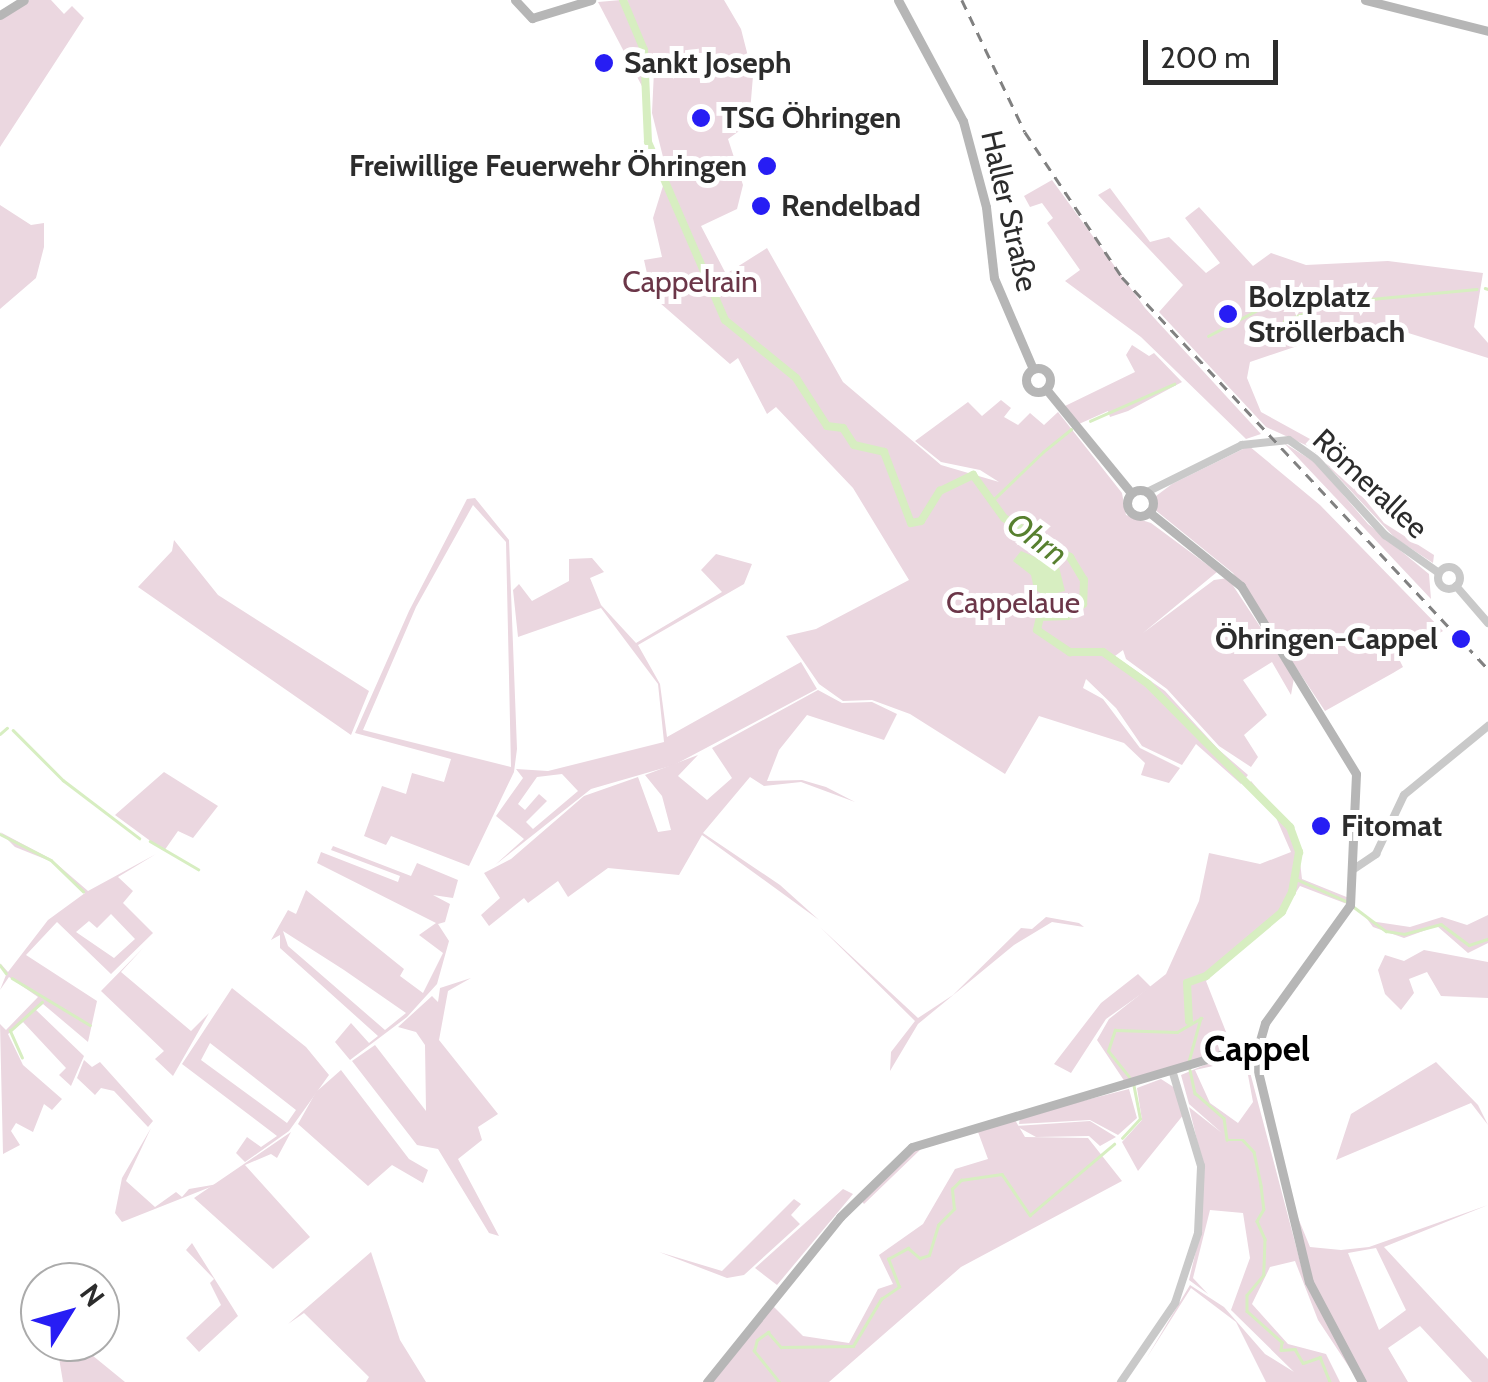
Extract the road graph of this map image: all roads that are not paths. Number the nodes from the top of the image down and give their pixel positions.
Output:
1 (24, 0) edge
2 (515, 0) edge
3 (591, 0) edge
4 (898, 0) edge
5 (1364, 0) edge
6 (0, 16) edge
7 (1488, 31) edge
8 (1033, 370) junction
9 (1046, 388) junction
10 (1131, 494) junction
11 (1150, 496) junction
12 (1149, 512) junction
13 (1439, 573) junction
14 (1456, 586) junction
15 (1488, 623) edge
16 (1488, 726) edge
17 (1354, 869) junction
18 (1255, 1052) junction
19 (1173, 1072) junction
20 (707, 1382) edge
21 (1122, 1382) edge
22 (1362, 1382) edge

1 - 6 main road
2 - 3 main road
4 - 8 main road, Haller Straße
5 - 7 main road
8 - 9 main road
8 - 9 main road
9 - 10 main road
10 - 11 main road
10 - 12 main road
11 - 12 main road
11 - 13 street, Römerallee
12 - 17 main road
13 - 14 street
13 - 14 street
14 - 15 street
16 - 17 street
17 - 18 main road
18 - 19 main road
18 - 22 main road
19 - 20 main road
19 - 21 street

